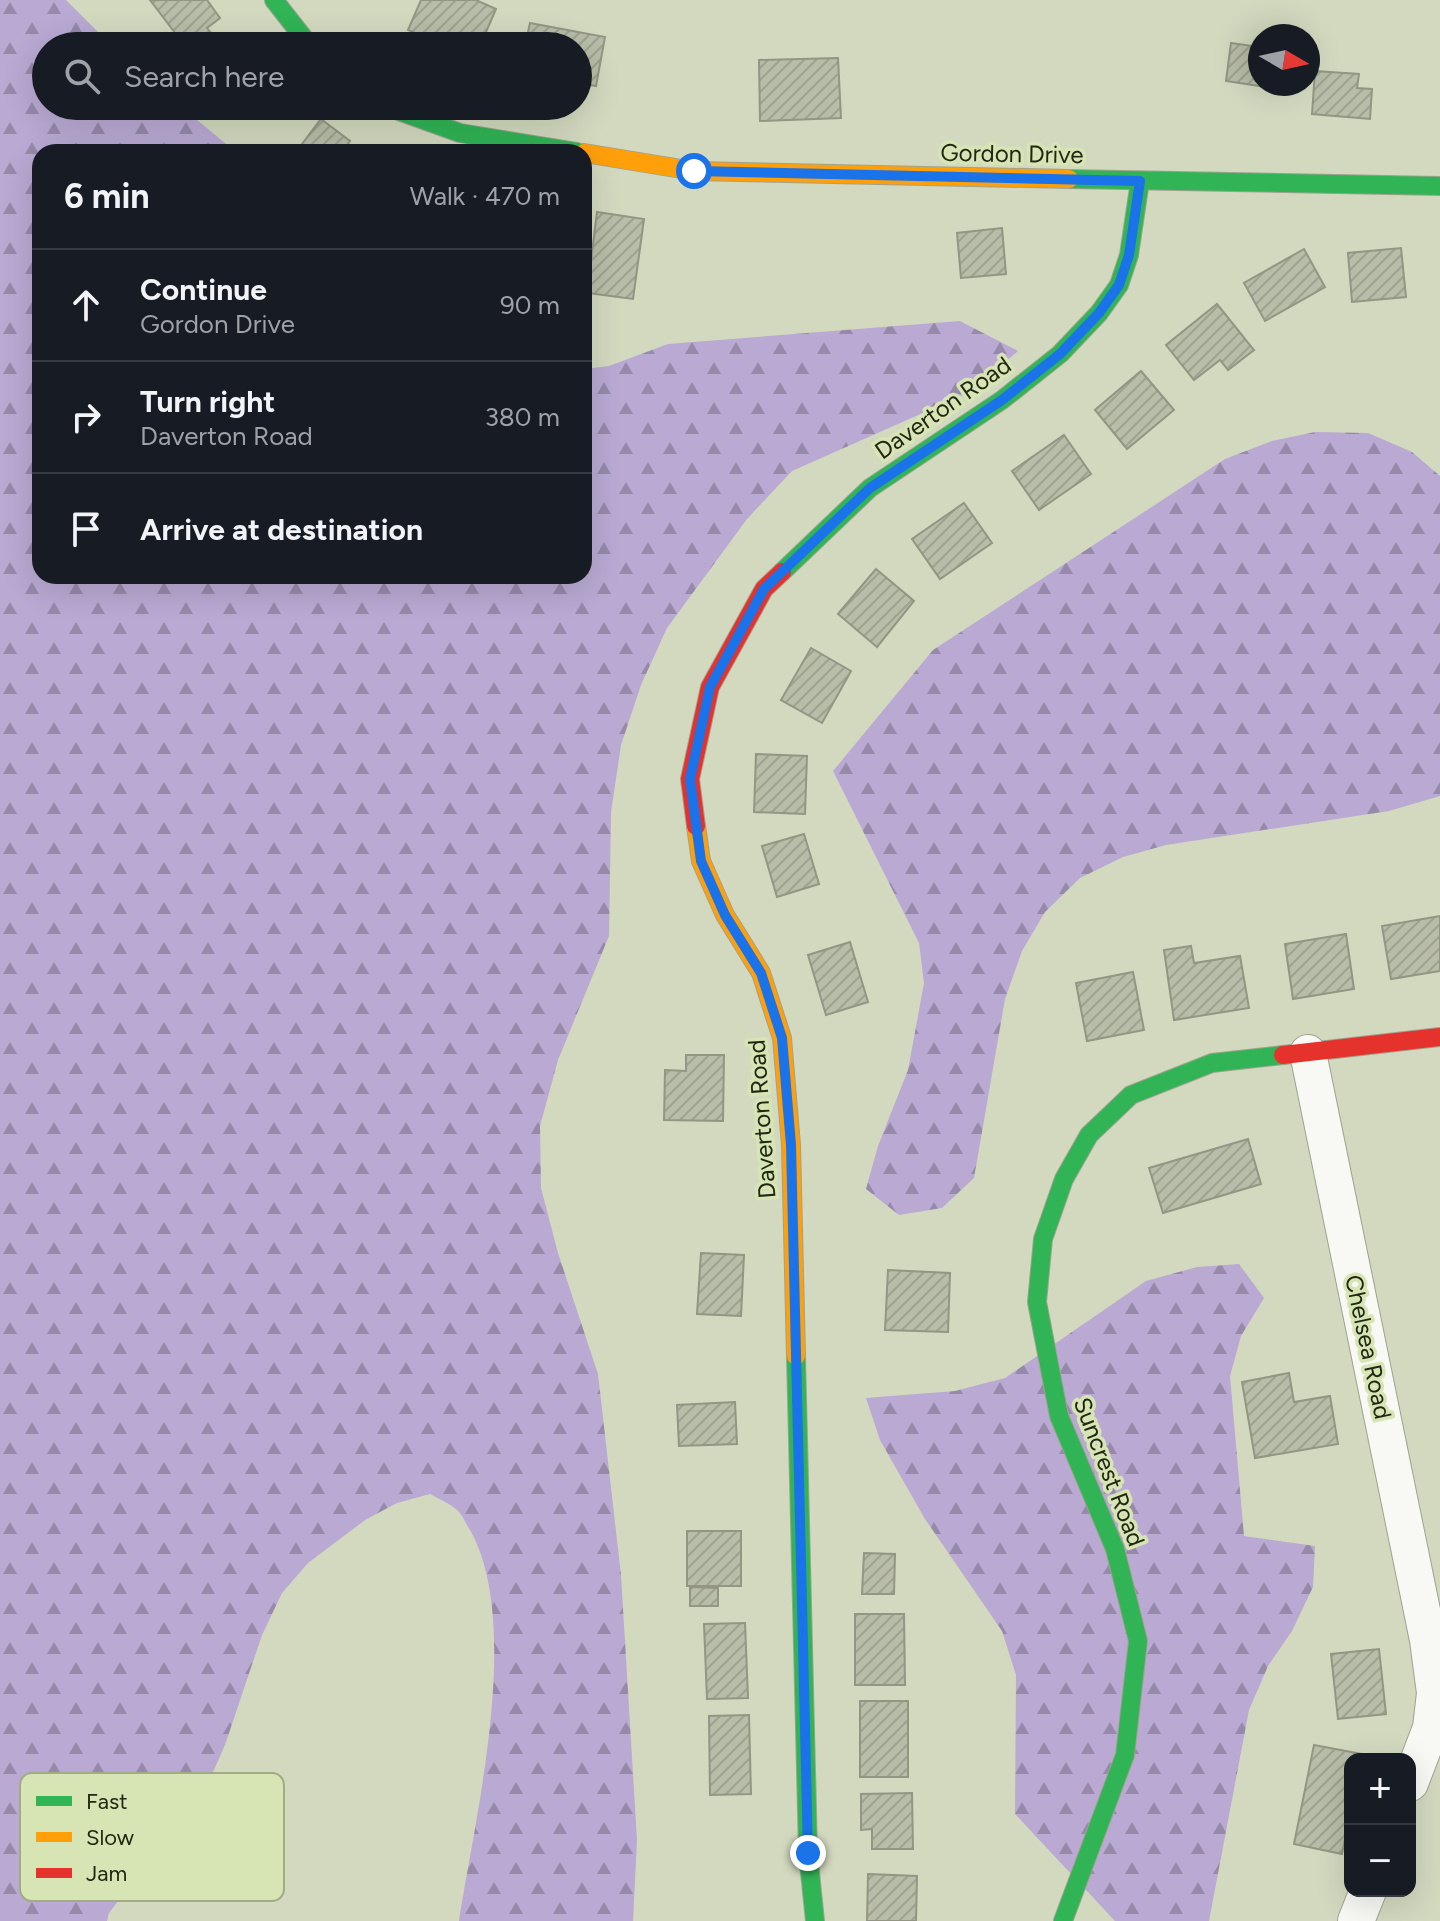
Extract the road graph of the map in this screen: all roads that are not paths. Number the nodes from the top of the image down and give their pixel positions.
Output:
1 (274, 0) edge
2 (299, 32) edge
3 (424, 120) edge
4 (528, 144) edge
5 (592, 154) edge
6 (1140, 181) junction
7 (1440, 186) edge
8 (1440, 1037) edge
9 (1308, 1053) junction
10 (1434, 1638) edge
11 (1416, 1767) edge
12 (1366, 1897) edge
13 (815, 1921) edge
14 (1063, 1921) edge
15 (1356, 1921) edge

1 - 2 street
3 - 4 street
5 - 6 street, Gordon Drive
6 - 7 street, Gordon Drive
6 - 13 street, Daverton Road
8 - 9 street, Suncrest Road
9 - 10 street, Chelsea Road
9 - 14 street, Suncrest Road
10 - 11 street, Chelsea Road
12 - 15 street

